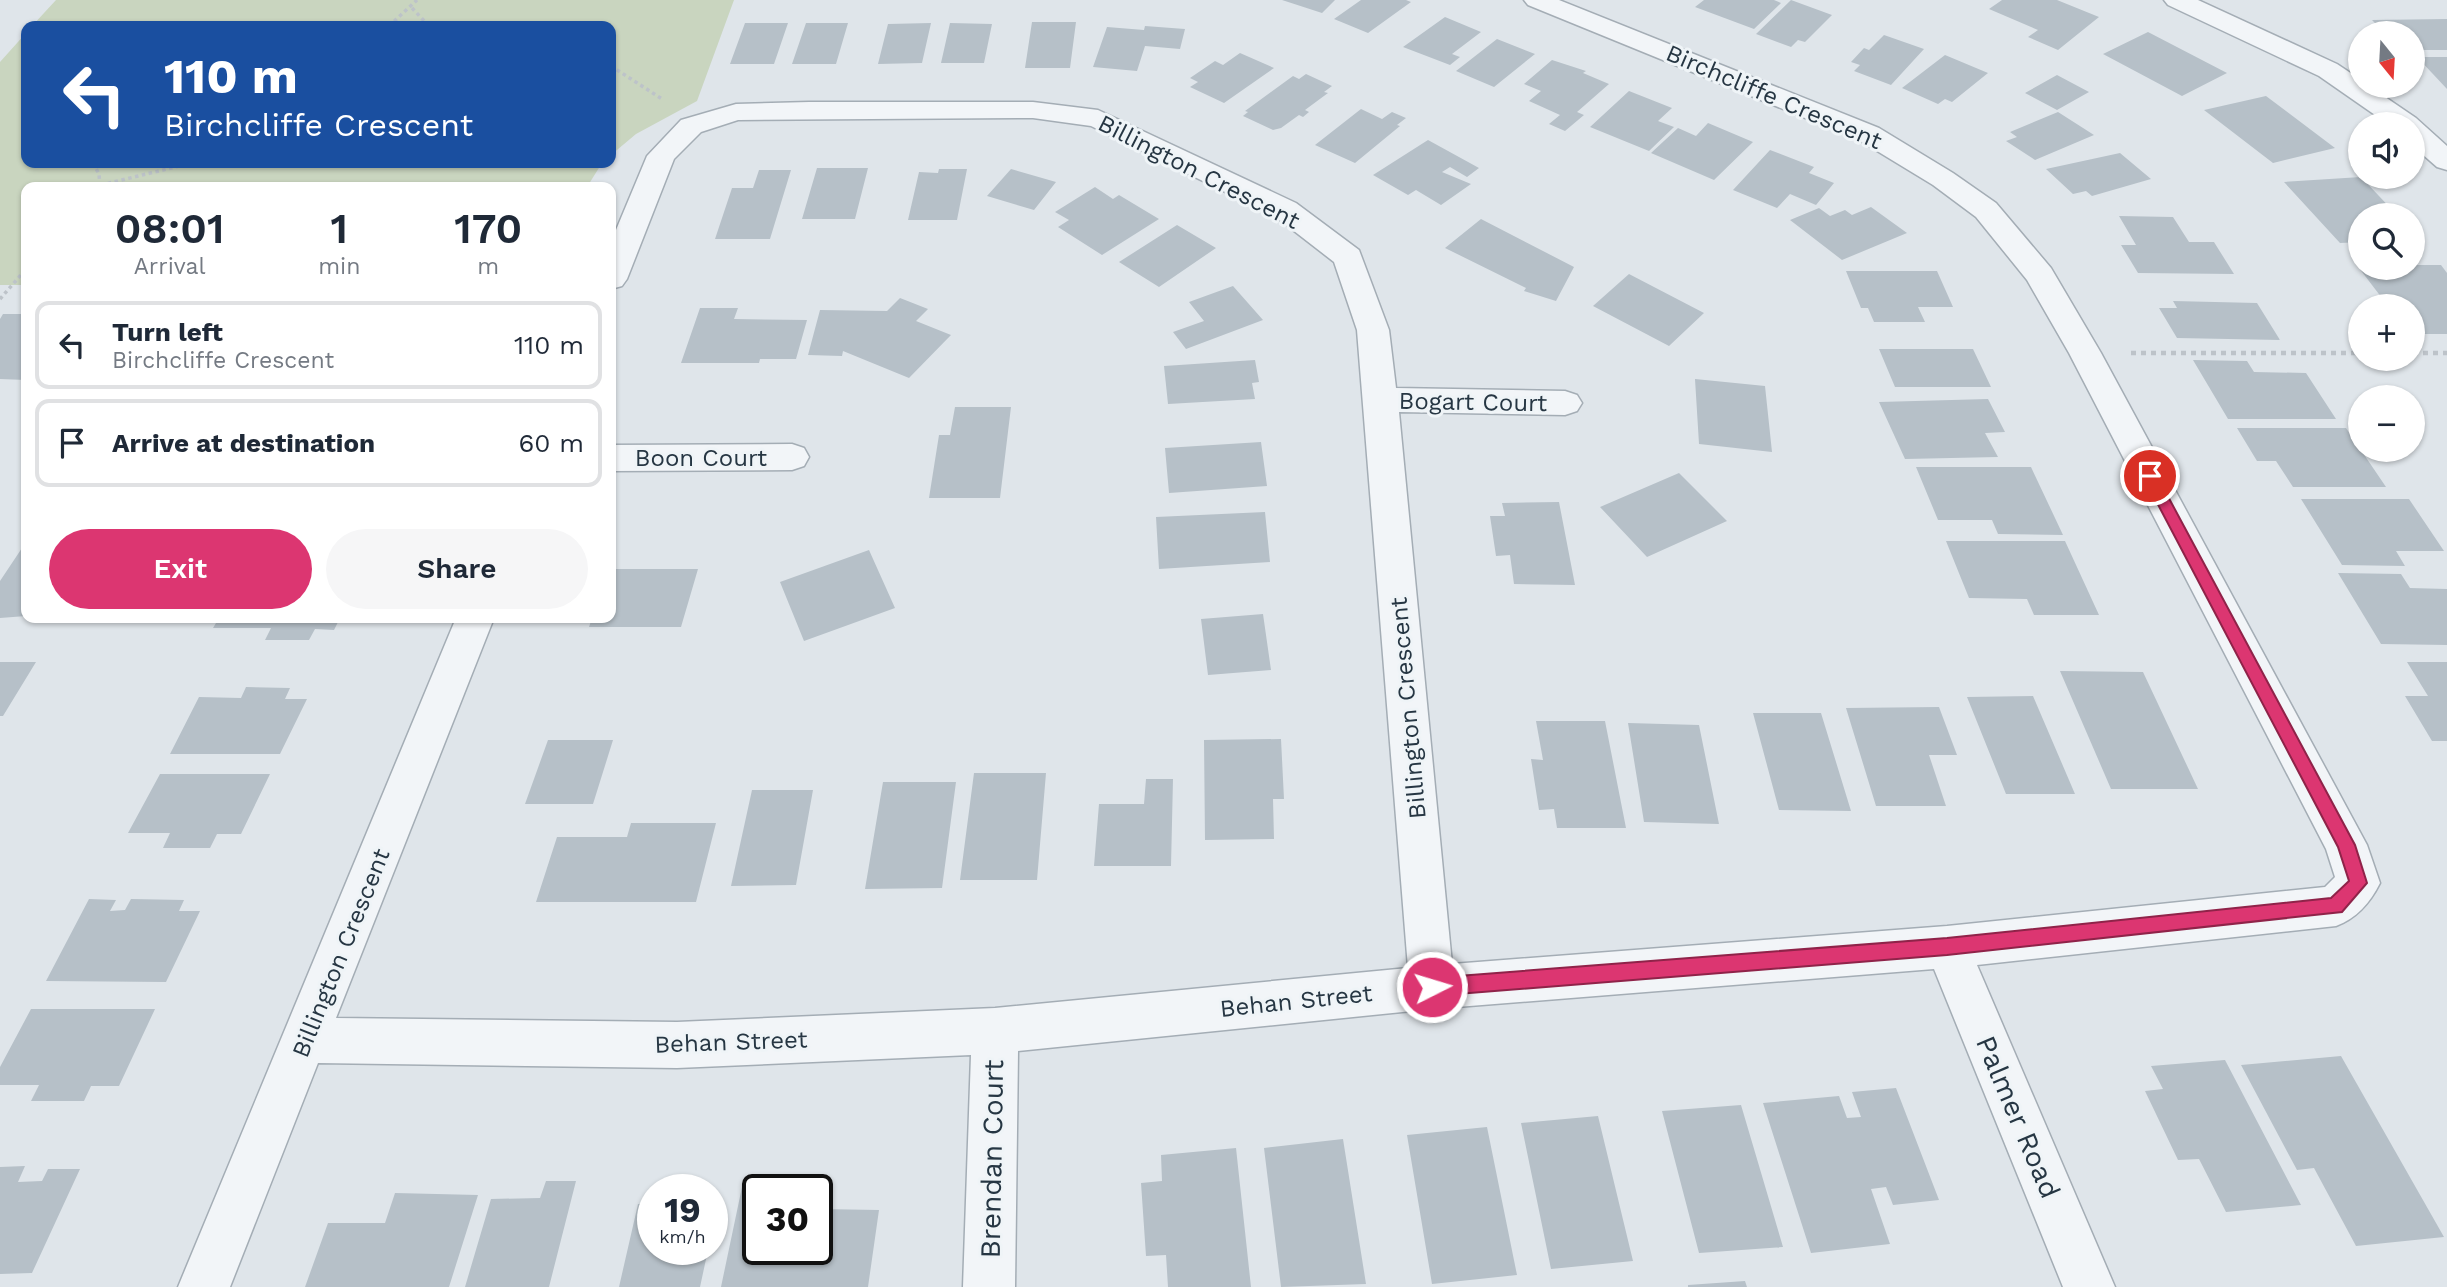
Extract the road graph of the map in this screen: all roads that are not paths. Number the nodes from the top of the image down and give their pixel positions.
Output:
1 (1537, 0) edge
2 (2177, 0) edge
3 (1599, 9) edge
4 (2389, 112) edge
5 (2425, 142) edge
6 (2447, 161) edge
7 (616, 266) edge
8 (1381, 401) junction
9 (1565, 403) dead end
10 (792, 457) dead end
11 (616, 458) edge
12 (473, 623) edge
13 (2358, 883) joint
14 (1947, 947) junction
15 (1432, 987) junction
16 (995, 1031) junction
17 (306, 1040) junction
18 (204, 1287) edge
19 (989, 1287) edge
20 (2089, 1287) edge

1 - 3 street, Birchcliffe Crescent
2 - 4 street
3 - 13 street, Birchcliffe Crescent
5 - 6 street
7 - 8 street, Billington Crescent
8 - 9 street, Bogart Court
8 - 15 street, Billington Crescent
10 - 11 street, Boon Court
12 - 17 street, Billington Crescent
13 - 14 street, Behan Street
14 - 15 street, Behan Street
14 - 20 street, Palmer Road
15 - 16 street, Behan Street
16 - 17 street, Behan Street
16 - 19 street, Brendan Court
17 - 18 street, Billington Crescent

